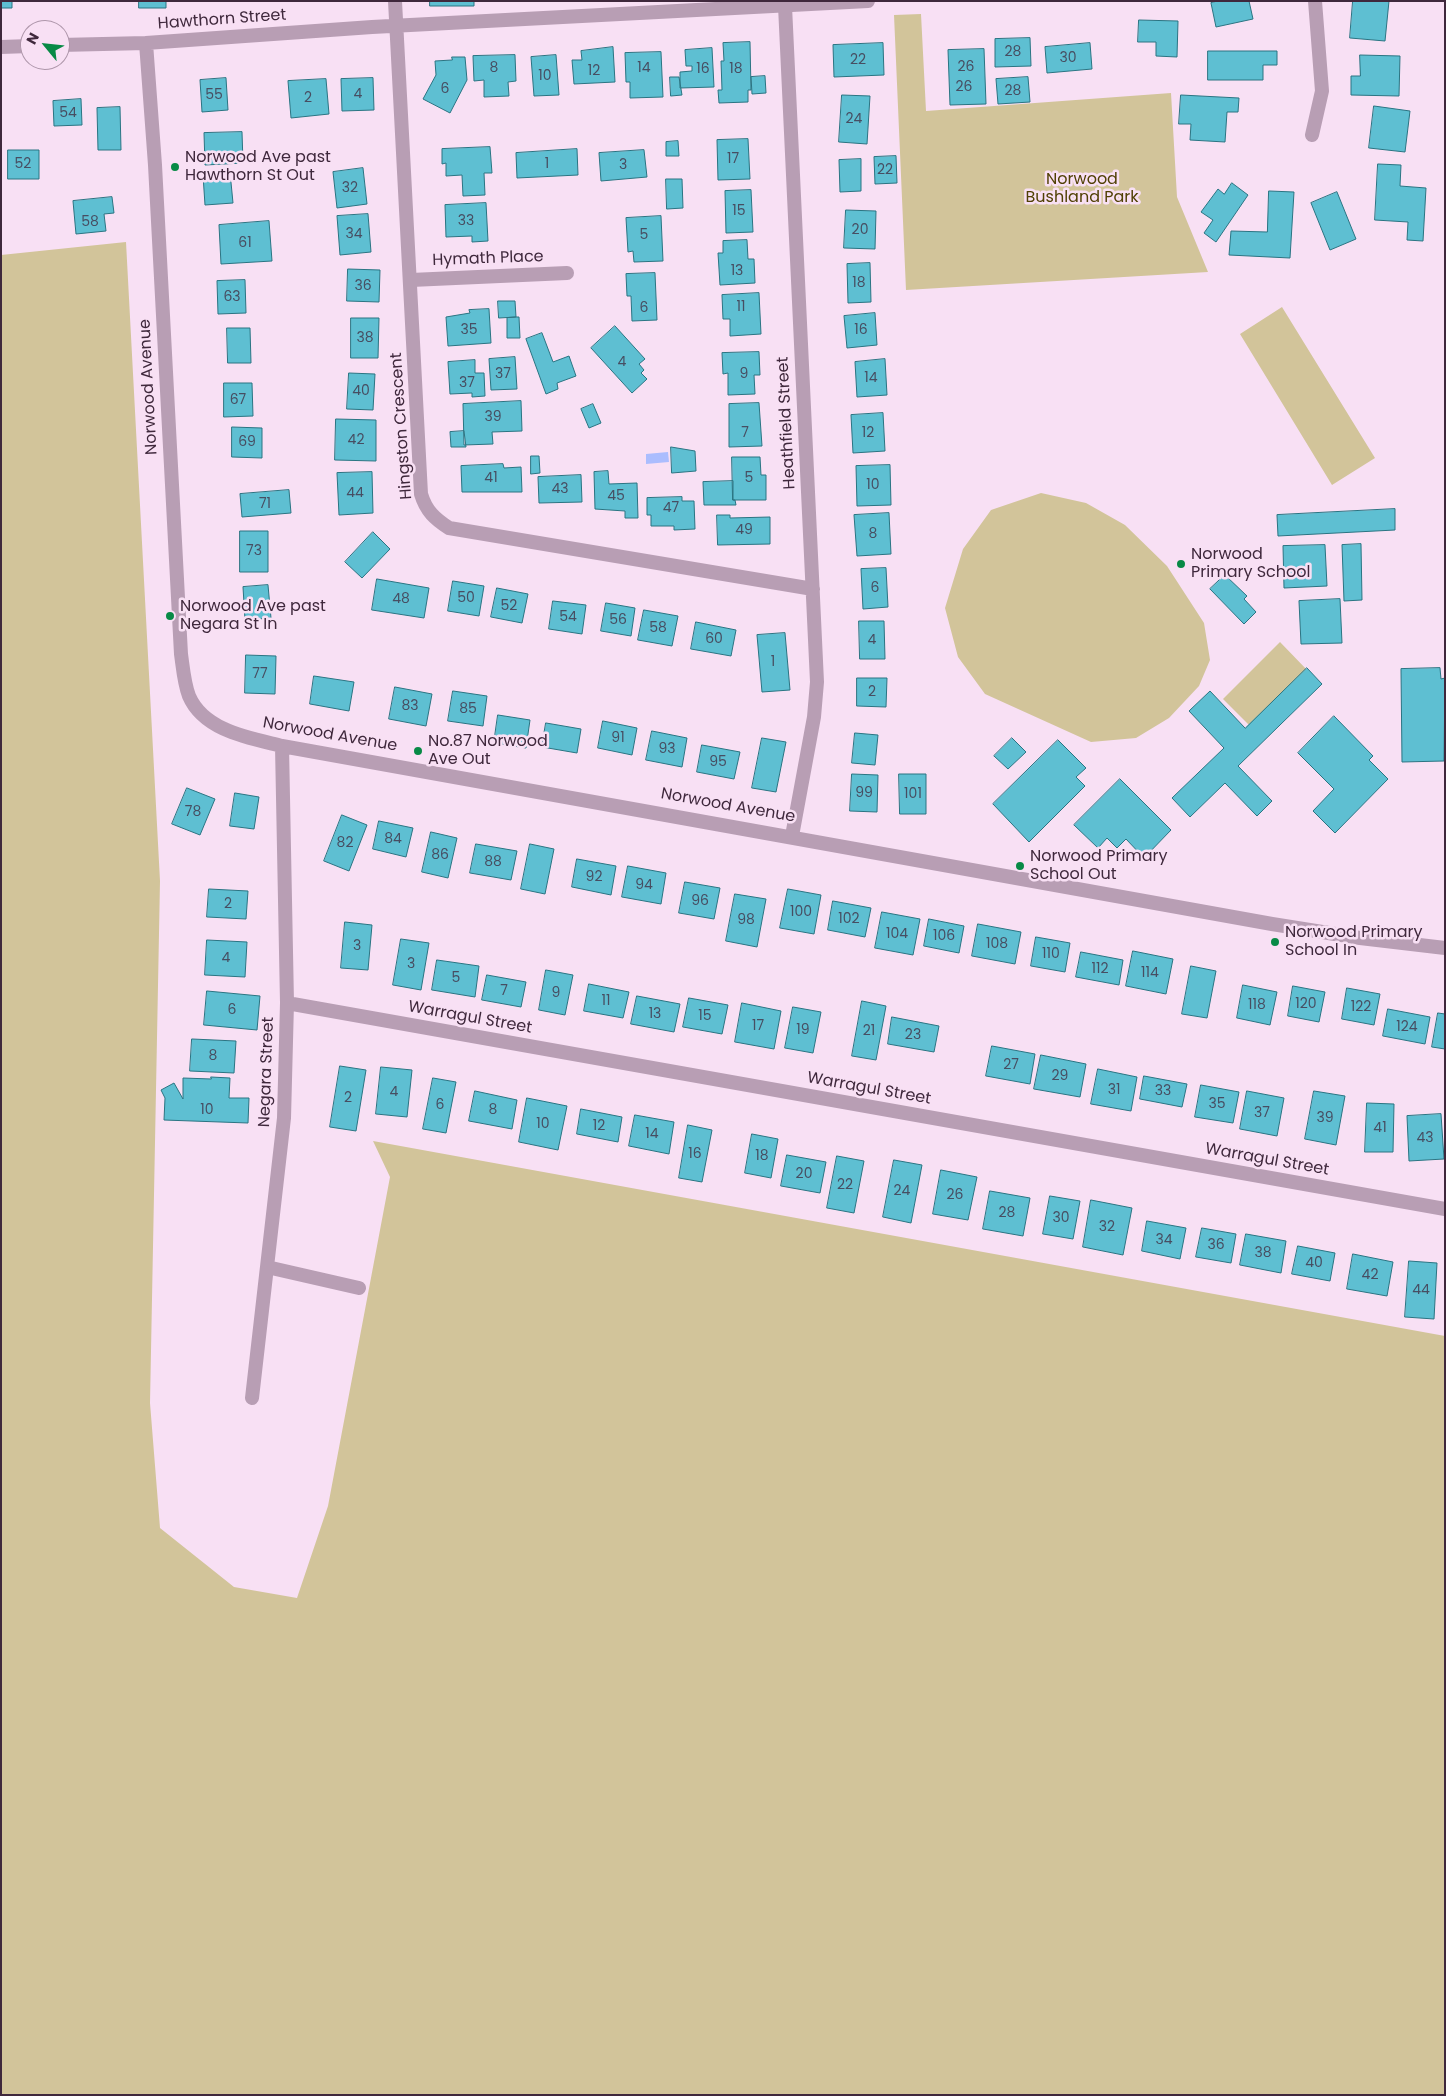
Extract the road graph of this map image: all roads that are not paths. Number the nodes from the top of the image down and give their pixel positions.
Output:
1 (395, 1) edge
2 (868, 1) edge
3 (1315, 1) edge
4 (785, 6) junction
5 (397, 26) junction
6 (146, 43) junction
7 (70, 45) edge
8 (20, 46) edge
9 (1, 47) edge
10 (1312, 135) dead end
11 (567, 273) dead end
12 (411, 280) junction
13 (813, 589) junction
14 (282, 746) junction
15 (792, 836) junction
16 (1445, 948) edge
17 (286, 1003) junction
18 (1445, 1208) edge
19 (267, 1267) junction
20 (360, 1288) dead end
21 (252, 1398) dead end

1 - 5 street, Hingston Crescent
2 - 4 street, Hawthorn Street
3 - 10 street
4 - 5 street, Hawthorn Street
4 - 13 street, Heathfield Street
5 - 6 street, Hawthorn Street
5 - 12 street, Hingston Crescent
6 - 7 street
6 - 14 street, Norwood Avenue
8 - 9 street
11 - 12 street, Hymath Place
12 - 13 street, Hingston Crescent
13 - 15 street, Heathfield Street
14 - 15 street, Norwood Avenue
14 - 17 street, Negara Street
15 - 16 street, Norwood Avenue
17 - 18 street, Warragul Street
17 - 19 street, Negara Street
19 - 20 street
19 - 21 street, Negara Street

